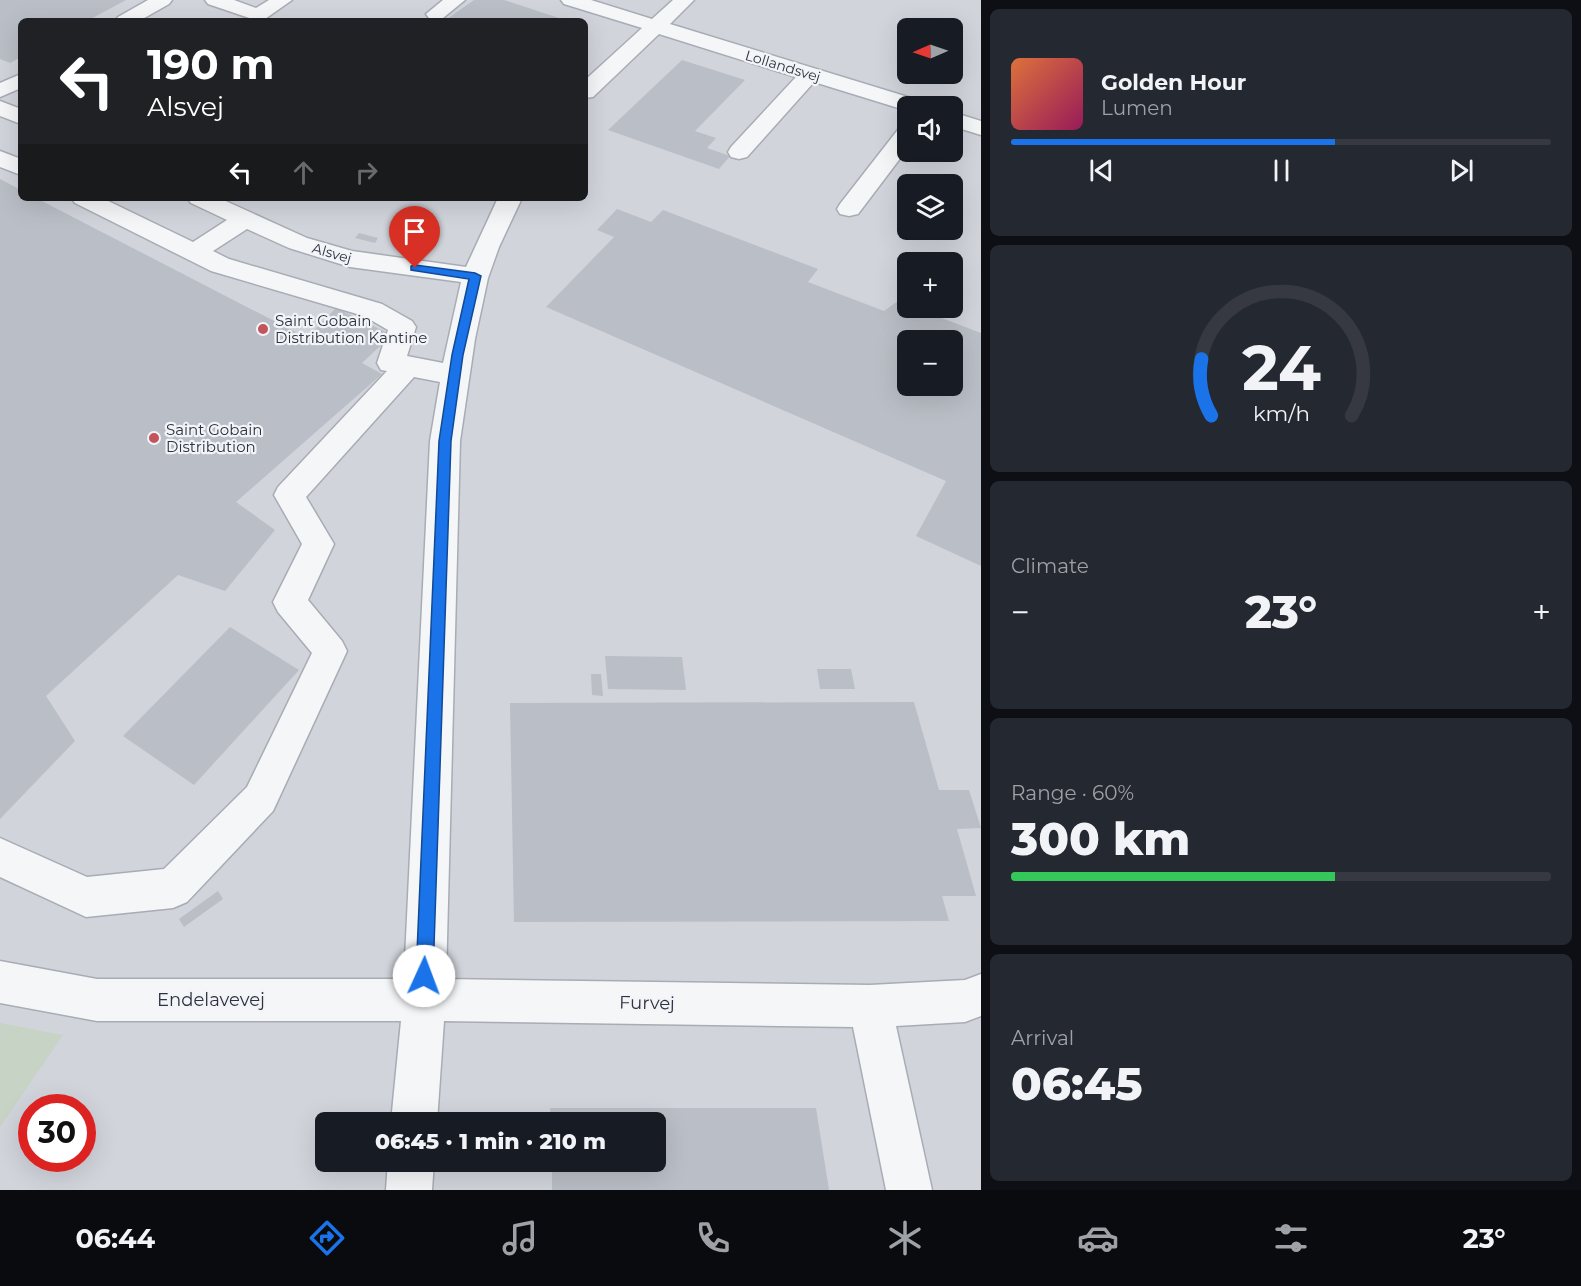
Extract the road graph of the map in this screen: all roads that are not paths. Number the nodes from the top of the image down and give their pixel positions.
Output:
1 (162, 0) edge
2 (218, 0) edge
3 (282, 0) edge
4 (455, 0) edge
5 (571, 0) edge
6 (684, 0) edge
7 (605, 10) junction
8 (436, 14) dead end
9 (130, 18) edge
10 (588, 25) edge
11 (654, 25) junction
12 (810, 74) junction
13 (18, 87) edge
14 (588, 89) edge
15 (897, 101) edge
16 (10, 106) edge
17 (963, 122) edge
18 (981, 128) edge
19 (897, 146) edge
20 (739, 152) dead end
21 (0, 158) edge
22 (18, 167) edge
23 (88, 201) edge
24 (206, 201) edge
25 (508, 201) edge
26 (849, 209) dead end
27 (246, 219) junction
28 (194, 252) junction
29 (475, 276) junction
30 (408, 366) junction
31 (455, 375) junction
32 (0, 857) edge
33 (0, 982) edge
34 (981, 995) edge
35 (424, 1000) junction
36 (870, 1006) junction
37 (415, 1112) edge
38 (410, 1172) edge
39 (409, 1190) edge
40 (909, 1190) edge

1 - 9 street
2 - 3 street
4 - 8 street
5 - 7 street, Lollandsvej
6 - 11 street
7 - 10 street
7 - 11 street, Lollandsvej
11 - 12 street, Lollandsvej
11 - 14 street
12 - 15 street, Lollandsvej
12 - 20 street
13 - 16 street
17 - 18 street
19 - 26 street
21 - 22 street
23 - 28 street
24 - 27 street, Alsvej
25 - 29 street
27 - 28 street
27 - 29 street, Alsvej
28 - 30 street
29 - 31 street
30 - 31 street
30 - 32 street
31 - 35 street
33 - 35 street, Endelavevej
34 - 36 street, Furvej
35 - 36 street, Furvej
35 - 37 street
36 - 40 street
38 - 39 street

